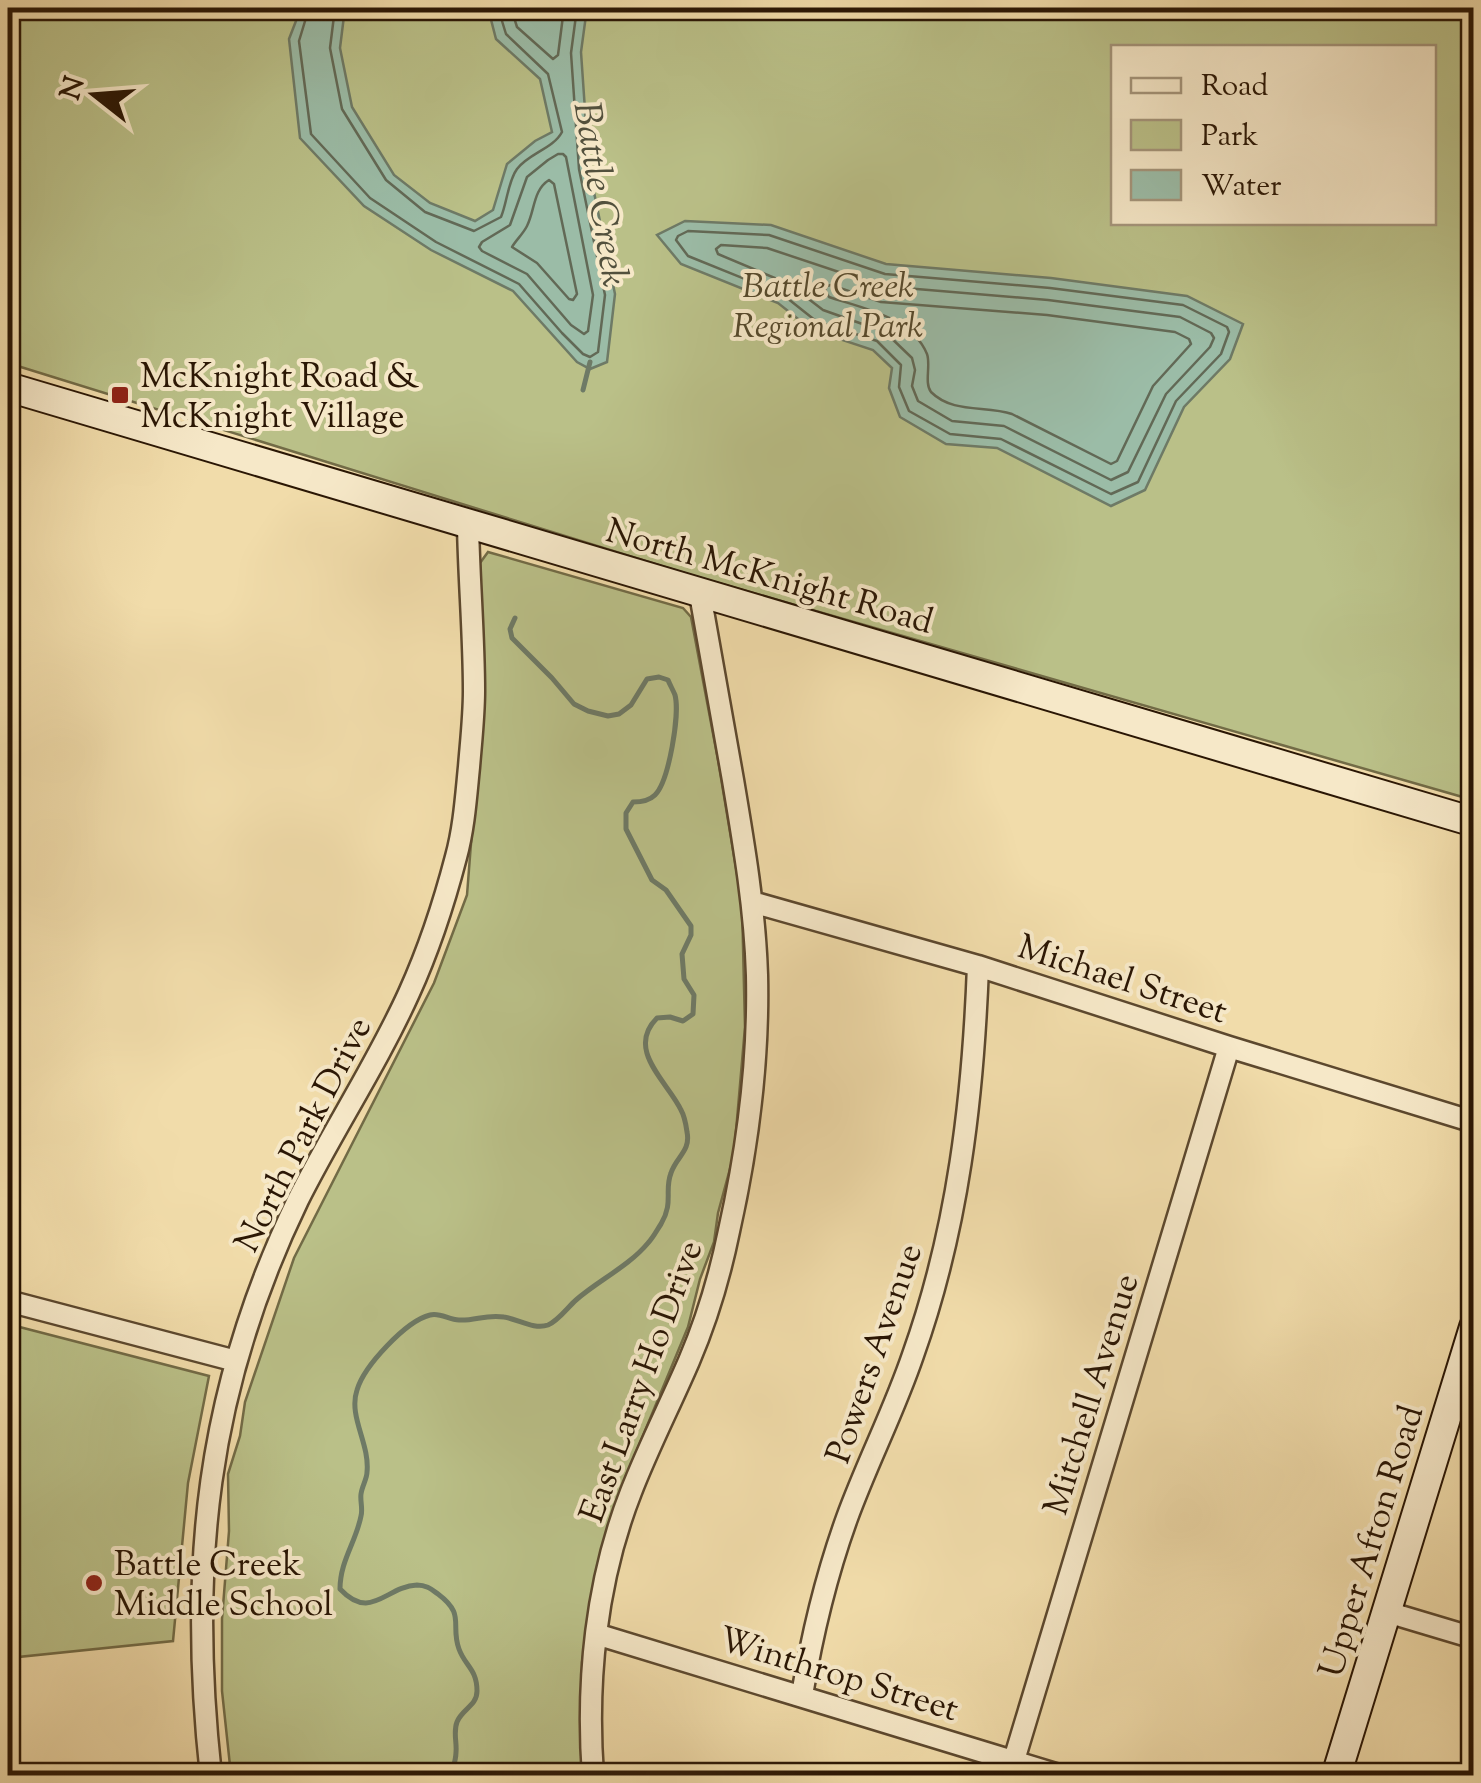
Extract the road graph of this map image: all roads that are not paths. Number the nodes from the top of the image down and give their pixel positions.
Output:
1 (8, 385) edge
2 (468, 525) junction
3 (700, 594) junction
4 (1474, 822) edge
5 (752, 902) junction
6 (978, 966) junction
7 (1229, 1047) junction
8 (1474, 1122) edge
9 (8, 1301) edge
10 (1474, 1327) edge
11 (236, 1360) junction
12 (1465, 1391) edge
13 (1387, 1612) junction
14 (596, 1634) junction
15 (1474, 1638) edge
16 (802, 1695) junction
17 (1014, 1760) junction
18 (212, 1776) edge
19 (594, 1776) edge
20 (1062, 1776) edge
21 (1336, 1776) edge

1 - 2 main road, North McKnight Road
2 - 3 main road, North McKnight Road
2 - 11 street, North Park Drive
3 - 4 main road, North McKnight Road
3 - 5 street, East Larry Ho Drive
5 - 6 street, Michael Street
5 - 14 street, East Larry Ho Drive
6 - 7 street, Michael Street
6 - 16 street, Powers Avenue
7 - 8 street, Michael Street
7 - 17 street, Mitchell Avenue
9 - 11 street
10 - 12 main road, Upper Afton Road
11 - 18 street, North Park Drive
12 - 13 main road, Upper Afton Road
13 - 15 street
13 - 21 main road, Upper Afton Road
14 - 16 street, Winthrop Street
14 - 19 street, East Larry Ho Drive
16 - 17 street, Winthrop Street
17 - 20 street, Winthrop Street

